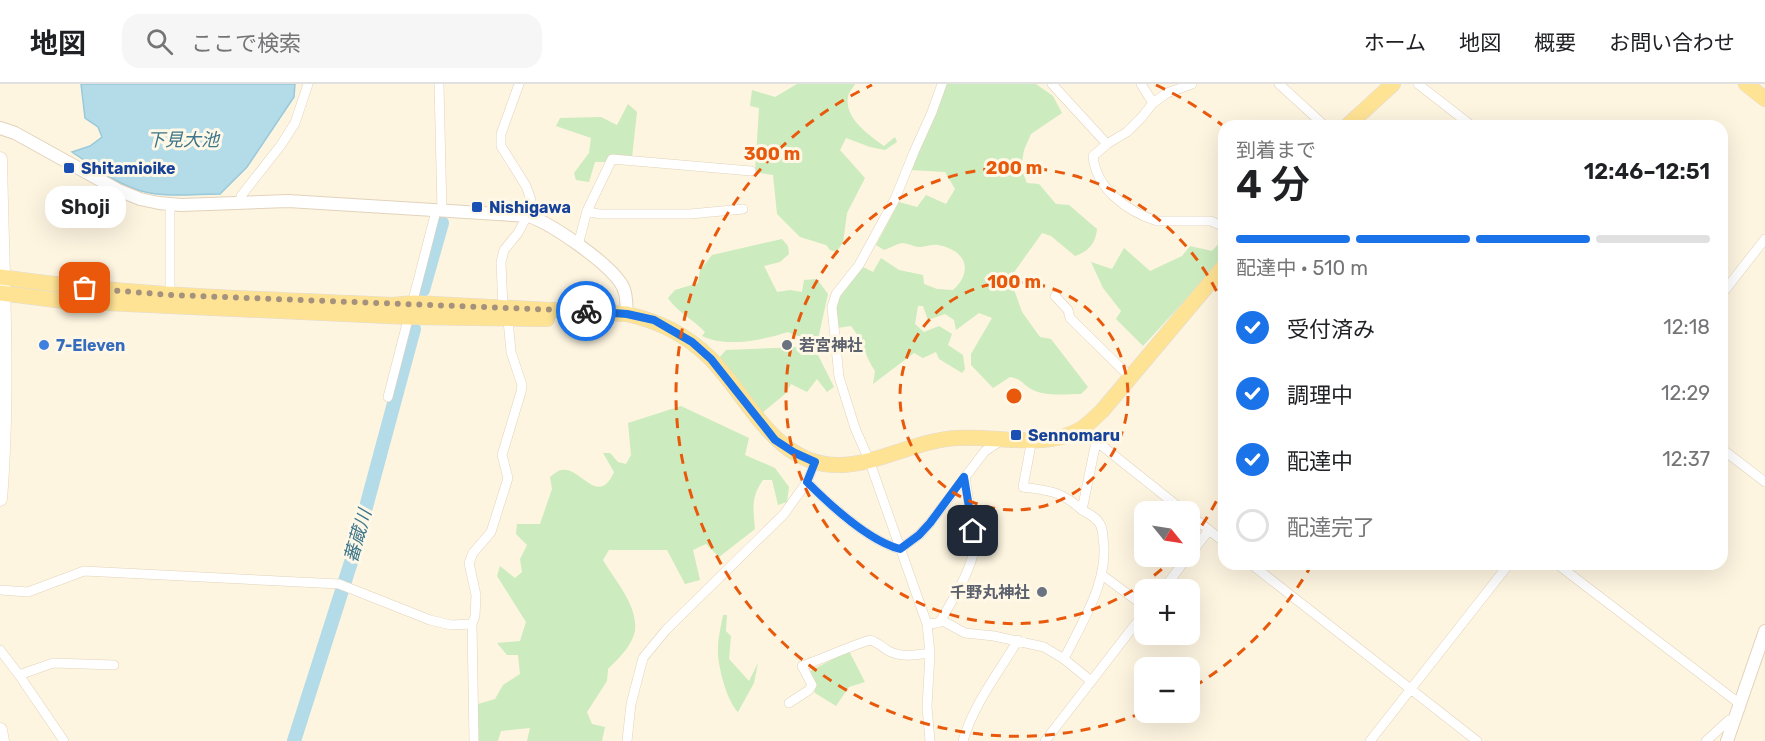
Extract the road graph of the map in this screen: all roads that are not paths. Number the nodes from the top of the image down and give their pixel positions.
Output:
1 (308, 84) edge
2 (439, 84) edge
3 (519, 84) edge
4 (942, 84) edge
5 (1052, 84) edge
6 (1142, 84) edge
7 (1192, 84) edge
8 (1279, 84) edge
9 (1393, 84) edge
10 (1418, 84) edge
11 (1746, 84) edge
12 (1765, 99) edge
13 (1153, 103) junction
14 (1318, 120) edge
15 (1354, 120) edge
16 (1464, 120) edge
17 (0, 128) edge
18 (1107, 144) junction
19 (0, 159) edge
20 (751, 171) dead end
21 (242, 203) junction
22 (170, 204) junction
23 (743, 209) dead end
24 (439, 211) junction
25 (587, 211) junction
26 (527, 216) junction
27 (1218, 224) edge
28 (1765, 239) edge
29 (578, 245) junction
30 (1218, 273) edge
31 (1, 285) edge
32 (1728, 286) edge
33 (170, 295) junction
34 (1055, 296) dead end
35 (411, 310) junction
36 (506, 314) junction
37 (627, 314) junction
38 (1130, 377) junction
39 (388, 397) dead end
40 (1081, 429) junction
41 (1004, 439) junction
42 (1032, 439) junction
43 (1096, 442) junction
44 (2, 448) edge
45 (1728, 453) edge
46 (869, 460) junction
47 (815, 462) junction
48 (964, 477) junction
49 (807, 482) junction
50 (1765, 482) edge
51 (0, 499) edge
52 (1171, 501) edge
53 (1083, 510) junction
54 (1200, 523) edge
55 (1209, 530) junction
56 (1218, 538) edge
57 (1200, 542) edge
58 (900, 549) junction
59 (1180, 567) edge
60 (1259, 570) edge
61 (1504, 570) edge
62 (1565, 570) edge
63 (1102, 575) junction
64 (1171, 579) edge
65 (0, 590) edge
66 (1134, 599) edge
67 (941, 620) junction
68 (472, 624) junction
69 (927, 624) junction
70 (1134, 626) edge
71 (1765, 631) edge
72 (1018, 640) junction
73 (0, 650) edge
74 (1765, 650) edge
75 (930, 653) junction
76 (1064, 659) junction
77 (114, 665) dead end
78 (1749, 674) junction
79 (20, 675) junction
80 (1091, 681) junction
81 (1411, 689) junction
82 (789, 703) dead end
83 (1740, 705) junction
84 (1734, 721) junction
85 (0, 730) edge
86 (2, 741) edge
87 (64, 741) edge
88 (474, 741) edge
89 (627, 741) edge
90 (930, 741) edge
91 (963, 741) edge
92 (1045, 741) edge
93 (1370, 741) edge
94 (1477, 741) edge
95 (1706, 741) edge
96 (1726, 741) edge

1 - 21 street
2 - 24 street
3 - 26 street
4 - 46 street
5 - 18 street
6 - 13 street
7 - 13 street
8 - 14 street
9 - 15 main road
10 - 16 street
11 - 12 main road
13 - 18 street
17 - 22 street
18 - 27 street
19 - 31 main road
20 - 25 street
21 - 22 street
21 - 24 street
22 - 33 street
23 - 25 street
24 - 26 street
24 - 35 street
25 - 29 street
26 - 29 street
26 - 36 street
28 - 32 street
29 - 37 street
30 - 38 main road
31 - 33 main road
31 - 35 main road
31 - 44 main road
33 - 35 main road
34 - 38 street
35 - 36 main road
35 - 39 street
36 - 37 main road
36 - 68 street
37 - 47 main road
38 - 40 main road
40 - 42 main road
40 - 43 street
41 - 42 main road
41 - 46 main road
41 - 48 street
42 - 53 street
43 - 52 street
43 - 53 street
44 - 51 main road
45 - 50 street
46 - 47 main road
46 - 58 street
47 - 49 street
48 - 58 street
48 - 67 street
49 - 58 street
49 - 89 street
53 - 63 street
54 - 55 street
55 - 56 street
55 - 57 street
58 - 69 street
59 - 64 street
60 - 81 street
61 - 81 street
62 - 83 street
63 - 66 street
63 - 76 street
65 - 68 street
67 - 69 street
67 - 72 street
68 - 88 street
69 - 75 street
70 - 80 street
71 - 78 street
72 - 76 street
72 - 91 street
73 - 79 street
74 - 78 street
75 - 82 street
75 - 90 street
76 - 80 street
77 - 79 street
78 - 83 street
79 - 87 street
80 - 92 street
81 - 93 street
81 - 94 street
83 - 84 street
84 - 95 street
84 - 96 street
85 - 86 main road

